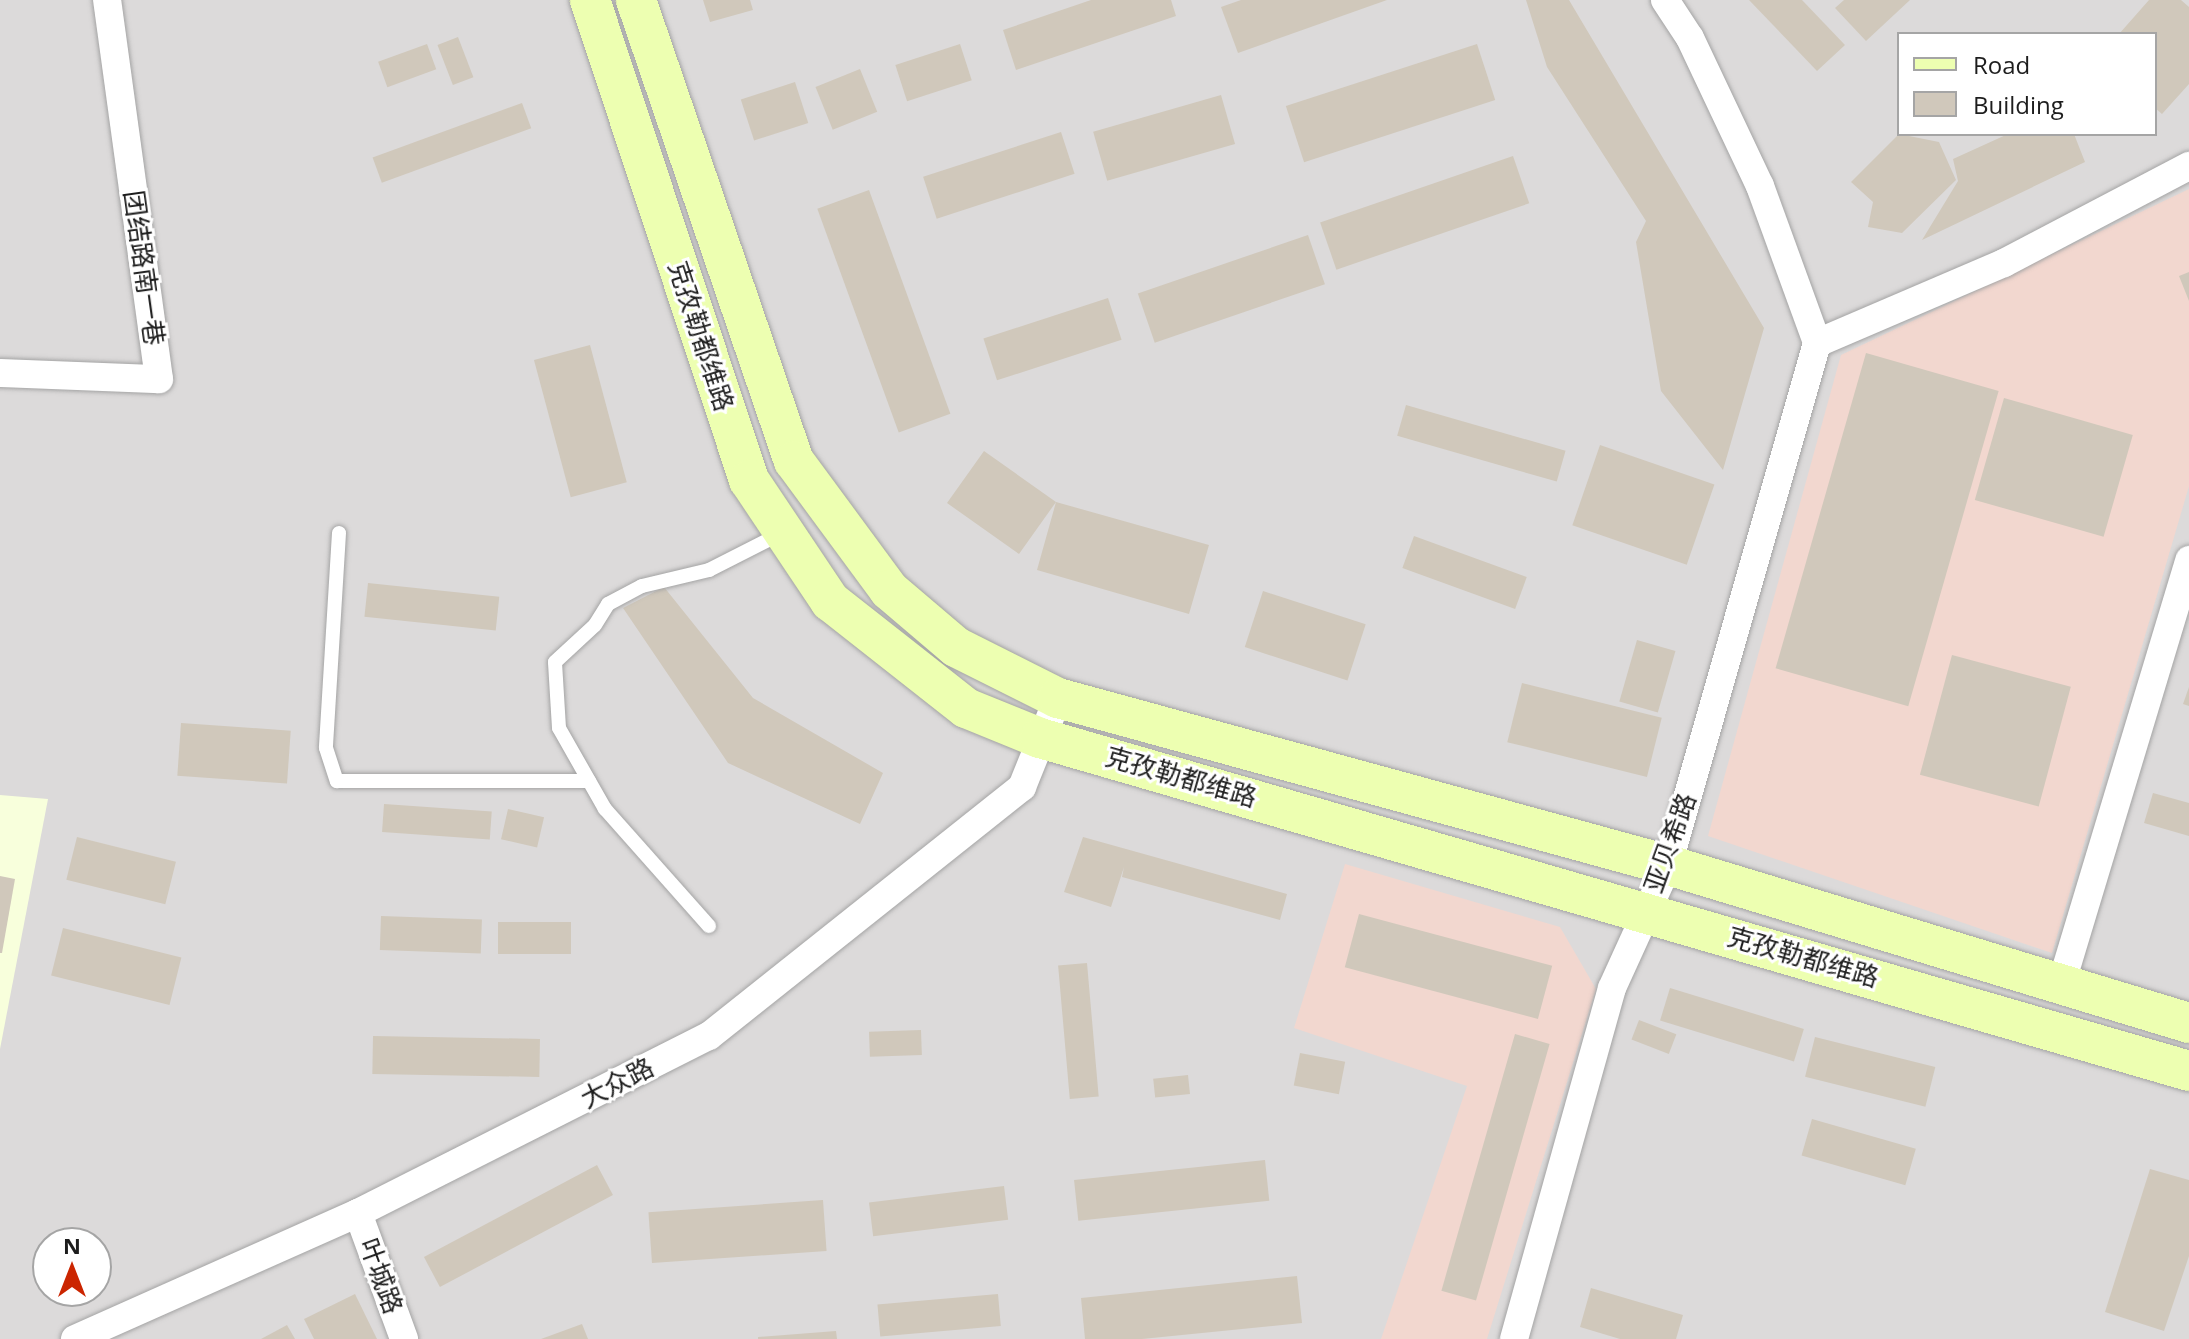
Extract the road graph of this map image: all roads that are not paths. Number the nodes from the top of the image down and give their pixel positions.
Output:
1 (107, 0) edge
2 (590, 0) edge
3 (636, 0) edge
4 (1665, 0) edge
5 (2189, 166) edge
6 (1817, 343) junction
7 (0, 373) edge
8 (339, 533) dead end
9 (780, 533) junction
10 (2189, 560) edge
11 (1058, 698) junction
12 (1040, 738) junction
13 (589, 781) junction
14 (1668, 865) junction
15 (1644, 911) junction
16 (709, 926) dead end
17 (2061, 985) junction
18 (2189, 1023) edge
19 (2189, 1071) edge
20 (358, 1213) junction
21 (75, 1339) edge
22 (404, 1339) edge
23 (1514, 1339) edge

1 - 7 street, 团结路南一巷
2 - 9 main road, 克孜勒都维路
3 - 11 main road, 克孜勒都维路
4 - 6 street
5 - 6 street
6 - 14 street, 亚贝希路
8 - 13 lane
9 - 12 main road, 克孜勒都维路
9 - 13 lane
10 - 17 street
11 - 12 street, 大众路
11 - 14 main road, 克孜勒都维路
12 - 15 main road, 克孜勒都维路
12 - 20 street, 大众路
13 - 16 lane
14 - 15 street, 亚贝希路
14 - 17 main road, 克孜勒都维路
15 - 19 main road, 克孜勒都维路
15 - 23 street, 亚贝希路
17 - 18 main road, 克孜勒都维路
20 - 21 street, 大众路
20 - 22 street, 叶城路

